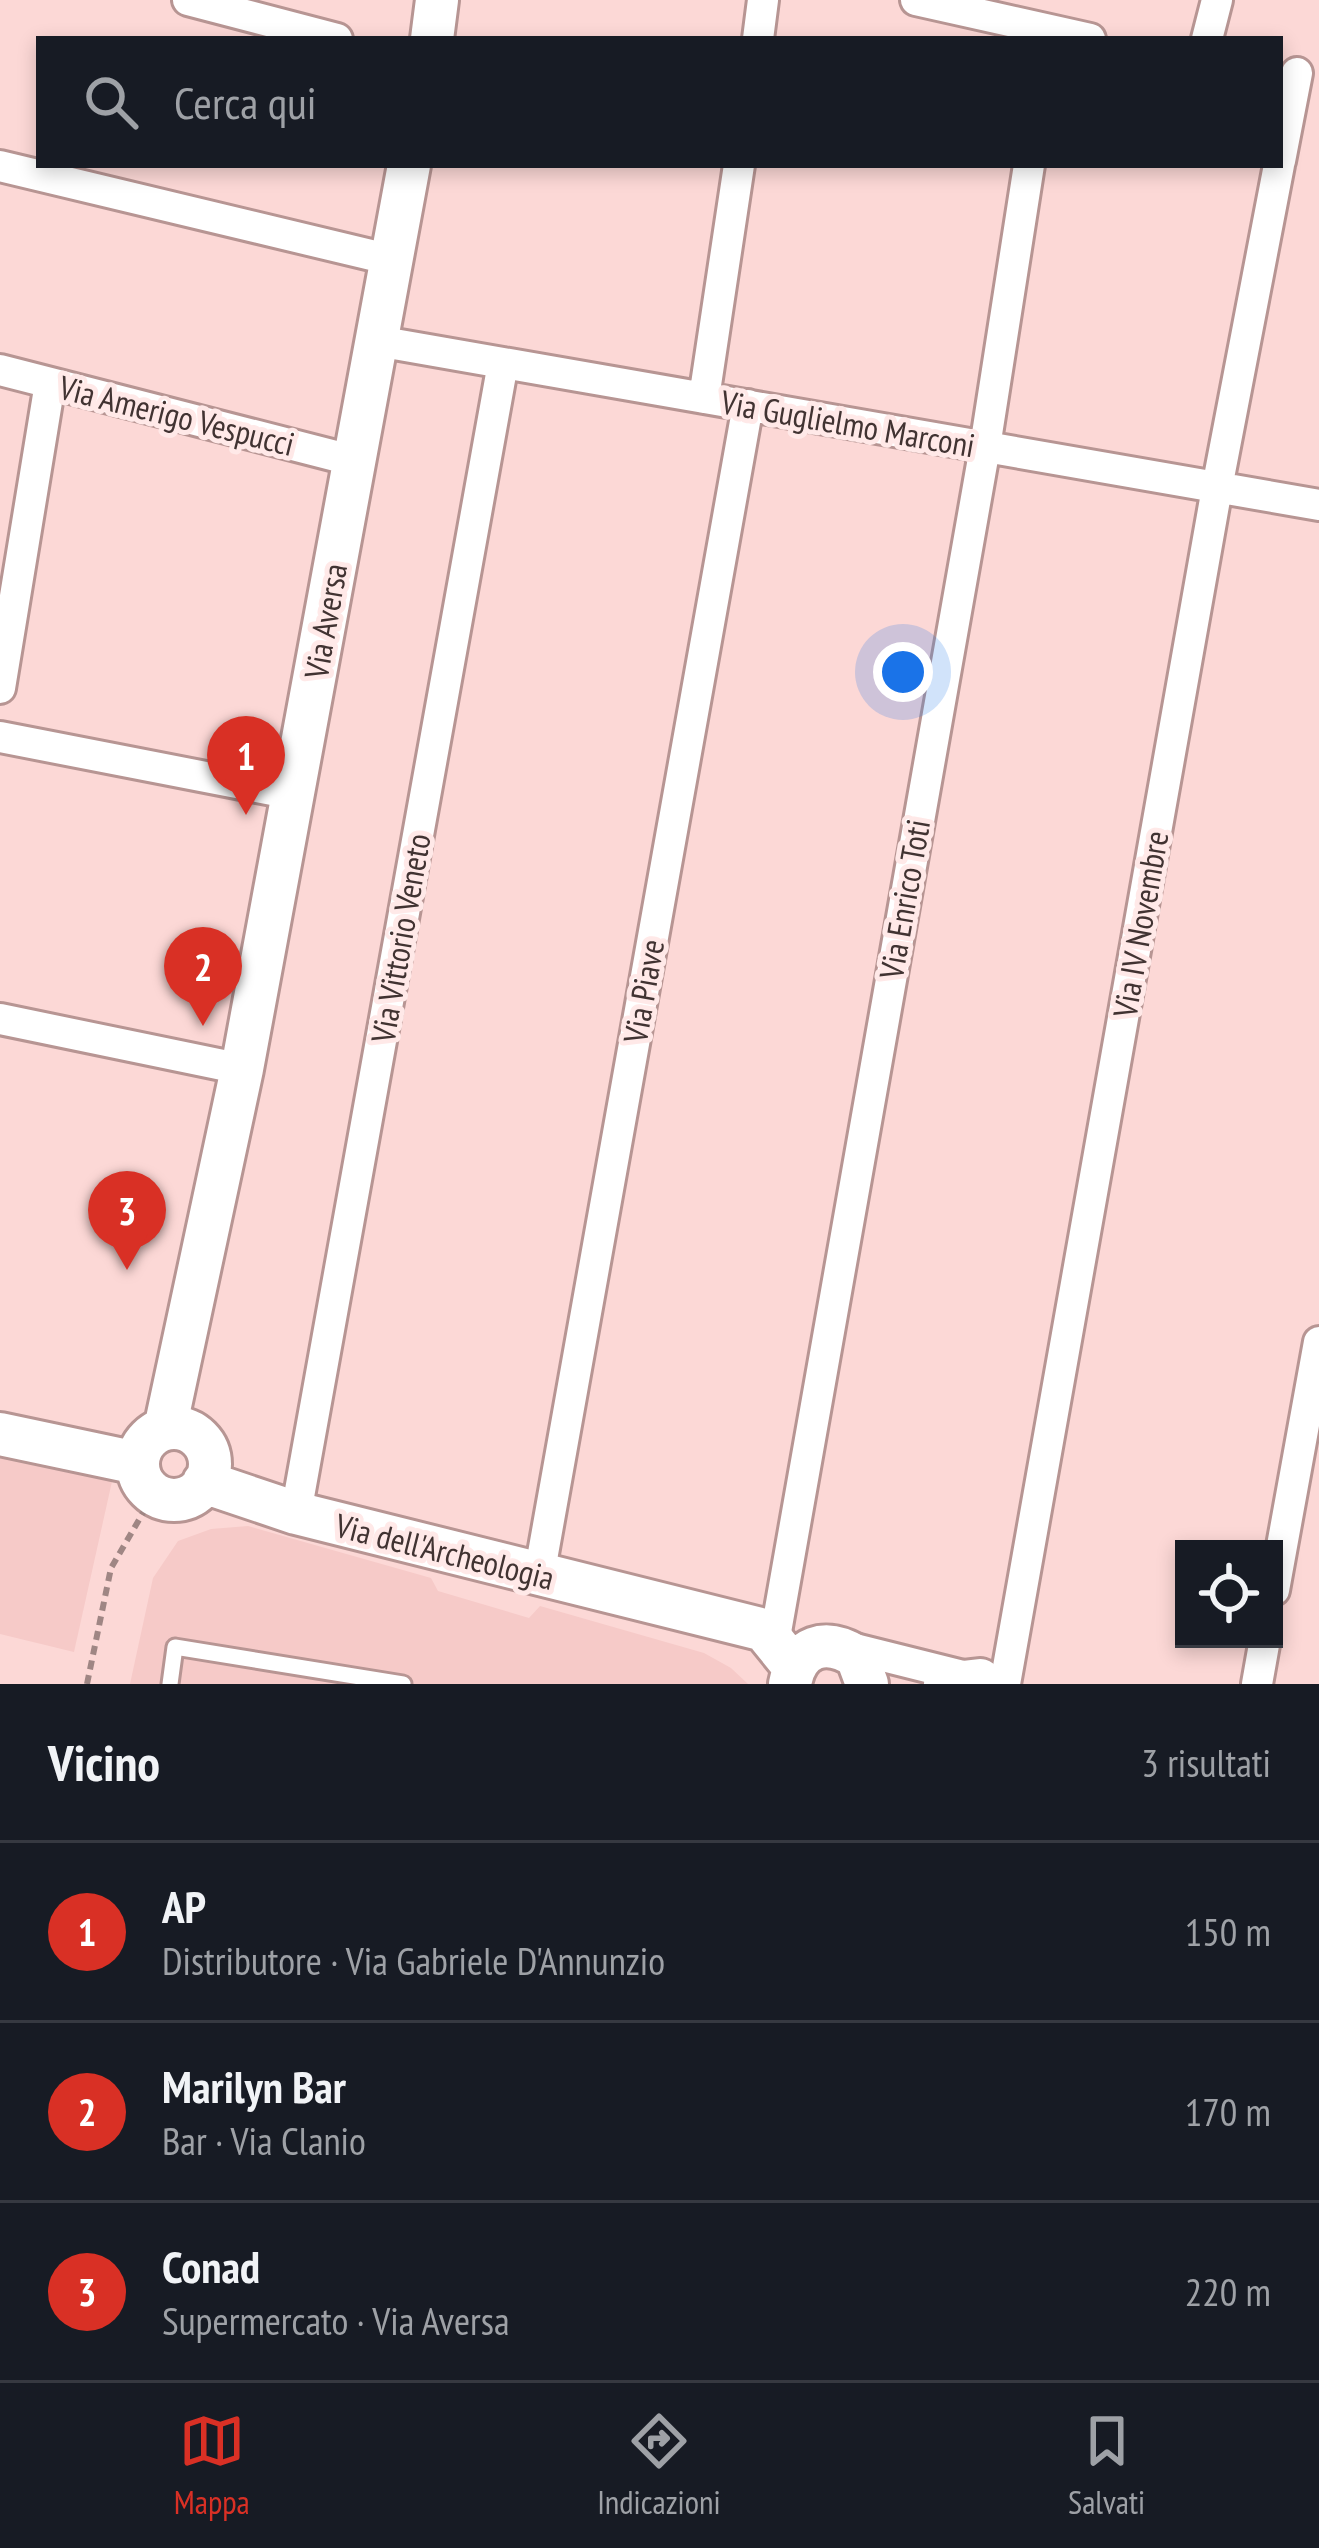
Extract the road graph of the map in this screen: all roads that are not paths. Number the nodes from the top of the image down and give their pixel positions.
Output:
1 (188, 0) edge
2 (437, 0) edge
3 (764, 0) edge
4 (916, 0) edge
5 (1056, 0) edge
6 (1216, 0) edge
7 (1049, 35) edge
8 (326, 36) edge
9 (432, 36) edge
10 (758, 36) edge
11 (1208, 36) edge
12 (1299, 74) edge
13 (1283, 149) edge
14 (0, 166) edge
15 (409, 168) edge
16 (739, 168) edge
17 (1029, 168) edge
18 (1279, 168) edge
19 (392, 260) junction
20 (377, 340) junction
21 (503, 363) junction
22 (0, 370) edge
23 (50, 383) junction
24 (704, 398) junction
25 (748, 405) junction
26 (985, 447) junction
27 (355, 461) junction
28 (1217, 488) junction
29 (1319, 505) edge
30 (0, 688) edge
31 (0, 737) edge
32 (293, 794) junction
33 (0, 1019) edge
34 (242, 1069) junction
35 (1319, 1342) edge
36 (165, 1429) junction
37 (0, 1434) edge
38 (146, 1479) junction
39 (204, 1483) junction
40 (296, 1513) junction
41 (1283, 1540) edge
42 (539, 1576) junction
43 (835, 1645) junction
44 (1263, 1648) edge
45 (780, 1659) edge
46 (983, 1683) edge
47 (170, 1684) edge
48 (403, 1684) edge
49 (867, 1684) edge
50 (1257, 1684) edge

1 - 8 street
2 - 9 street
3 - 10 street
4 - 7 street
5 - 7 street
6 - 11 street
12 - 13 street, Via IV Novembre
14 - 19 street
15 - 19 street, Via Aversa
16 - 24 street
17 - 26 street, Via Enrico Toti
18 - 28 street, Via IV Novembre
19 - 20 street, Via Aversa
20 - 21 street, Via Guglielmo Marconi
20 - 27 street, Via Aversa
21 - 24 street, Via Guglielmo Marconi
21 - 40 street, Via Vittorio Veneto
22 - 23 street, Via Amerigo Vespucci
23 - 27 street, Via Amerigo Vespucci
23 - 30 street
24 - 25 street, Via Guglielmo Marconi
25 - 26 street, Via Guglielmo Marconi
25 - 42 street, Via Piave
26 - 28 street, Via Guglielmo Marconi
26 - 45 street, Via Enrico Toti
27 - 32 street, Via Aversa
28 - 29 street, Via Guglielmo Marconi
28 - 46 street, Via IV Novembre
31 - 32 street
32 - 34 street, Via Aversa
33 - 34 street
34 - 36 street, Via Aversa
35 - 41 street
36 - 38 street
36 - 39 street
37 - 38 street
38 - 39 street
39 - 40 street, Via dell'Archeologia
40 - 42 street, Via dell'Archeologia
42 - 45 street, Via dell'Archeologia
43 - 45 street
43 - 46 street
43 - 49 street
44 - 50 street
47 - 48 lane

